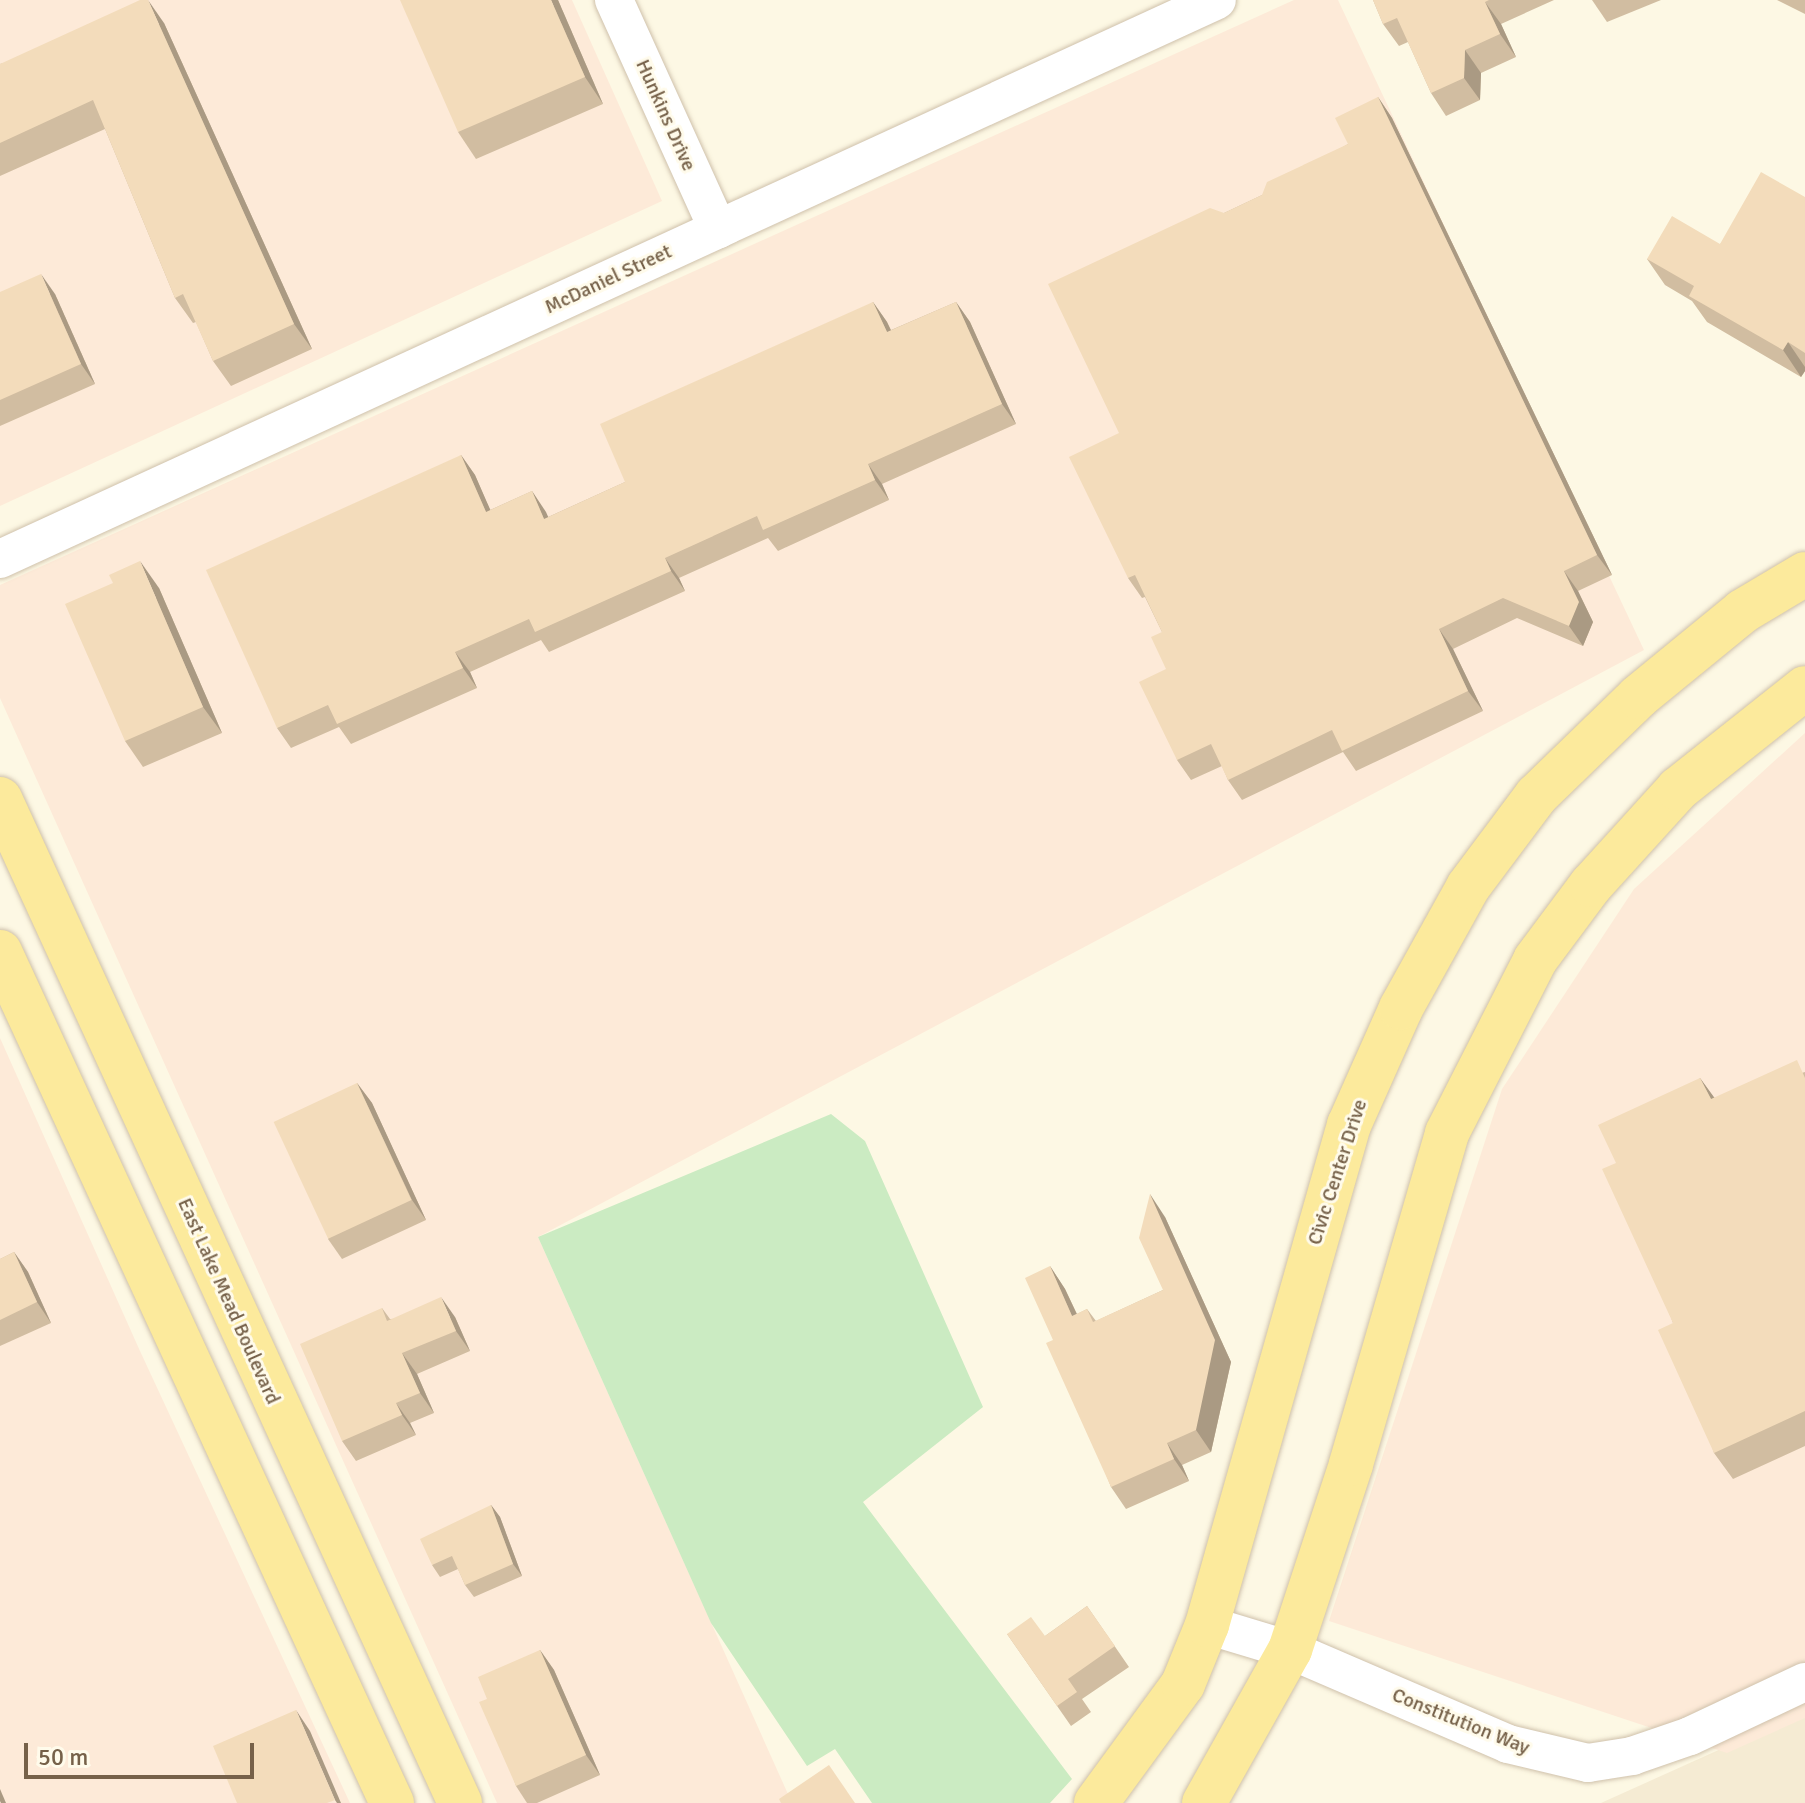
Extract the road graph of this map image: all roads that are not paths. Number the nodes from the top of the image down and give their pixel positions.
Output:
1 (614, 0) edge
2 (1217, 0) edge
3 (718, 229) junction
4 (0, 559) edge
5 (1805, 574) edge
6 (1805, 688) edge
7 (0, 799) edge
8 (0, 952) edge
9 (248, 1344) junction
10 (193, 1371) junction
11 (1207, 1625) junction
12 (1290, 1650) junction
13 (1805, 1682) edge
14 (392, 1803) edge
15 (460, 1803) edge
16 (1096, 1803) edge
17 (1204, 1803) edge

1 - 3 street, Hunkins Drive
2 - 3 street, McDaniel Street
3 - 4 street, McDaniel Street
5 - 11 main road, Civic Center Drive
6 - 12 main road
7 - 9 main road, East Lake Mead Boulevard
8 - 10 main road
9 - 10 main road
9 - 15 main road, East Lake Mead Boulevard
10 - 14 main road
11 - 12 street, Constitution Way
11 - 16 main road, Civic Center Drive
12 - 13 street, Constitution Way
12 - 17 main road

